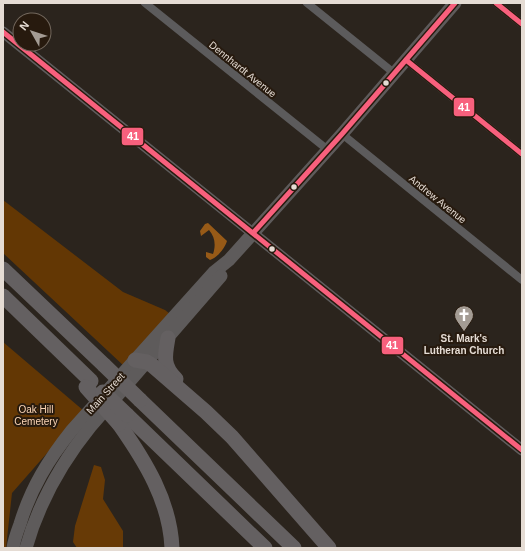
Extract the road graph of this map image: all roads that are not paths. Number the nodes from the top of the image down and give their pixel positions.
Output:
1 (145, 3) edge
2 (307, 3) edge
3 (455, 3) edge
4 (496, 3) edge
5 (522, 24) edge
6 (3, 32) edge
7 (406, 60) junction
8 (394, 74) junction
9 (342, 134) junction
10 (328, 150) junction
11 (522, 154) edge
12 (253, 233) junction
13 (229, 260) junction
14 (3, 269) edge
15 (522, 280) edge
16 (3, 297) edge
17 (168, 338) junction
18 (141, 361) junction
19 (123, 419) junction
20 (232, 437) junction
21 (522, 450) edge
22 (13, 548) edge
23 (26, 548) edge
24 (172, 548) edge
25 (265, 548) edge
26 (294, 548) edge
27 (329, 548) edge

1 - 10 street, Dennhardt Avenue
2 - 8 street
3 - 7 main road, Main Street
4 - 5 street
6 - 12 main road
7 - 8 main road, Main Street
7 - 11 street
8 - 9 main road, Main Street
9 - 10 main road, Main Street
9 - 15 street, Andrew Avenue
10 - 12 main road, Main Street
12 - 13 main road, Main Street
12 - 21 main road
13 - 17 main road, Main Street
13 - 18 main road, Main Street
14 - 26 highway, bridge
16 - 19 highway, bridge
17 - 18 main road, Main Street
17 - 20 highway
18 - 20 highway
18 - 22 main road, Main Street
18 - 23 main road, Main Street
19 - 24 highway
19 - 25 highway
20 - 27 highway

